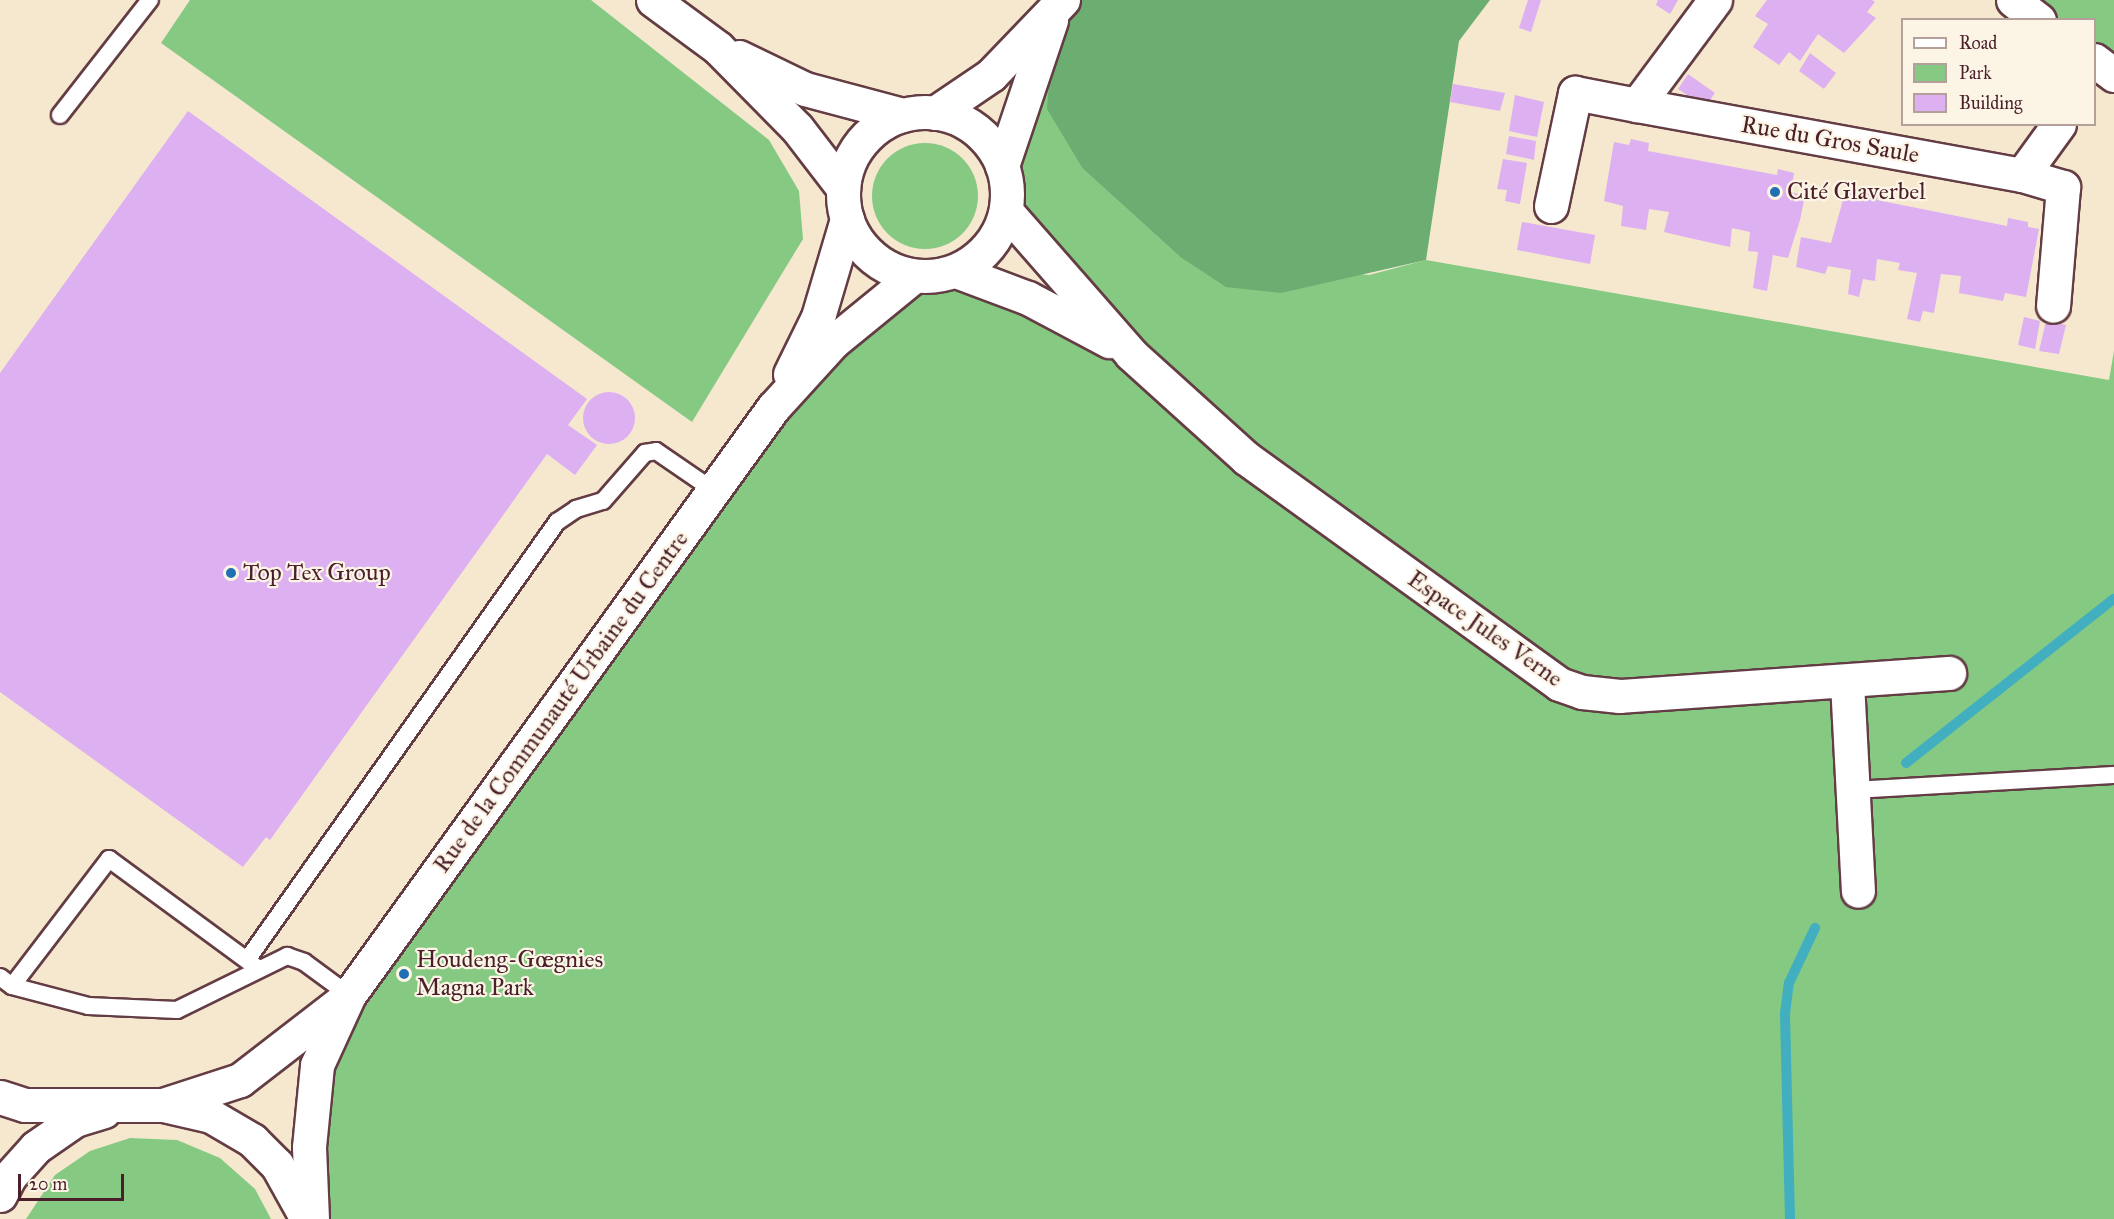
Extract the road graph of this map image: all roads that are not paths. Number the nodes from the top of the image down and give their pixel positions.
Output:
1 (150, 0) edge
2 (653, 0) edge
3 (1715, 0) edge
4 (2013, 0) edge
5 (1059, 7) edge
6 (2036, 18) edge
7 (718, 48) junction
8 (1637, 105) junction
9 (935, 113) junction
10 (60, 115) dead end
11 (903, 115) junction
12 (2058, 126) edge
13 (1002, 166) junction
14 (2022, 175) junction
15 (845, 203) junction
16 (1551, 206) dead end
17 (1006, 211) junction
18 (956, 271) junction
19 (914, 276) junction
20 (2053, 306) dead end
21 (1131, 354) junction
22 (772, 408) junction
23 (713, 490) junction
24 (1949, 673) dead end
25 (1847, 682) junction
26 (2114, 775) edge
27 (1852, 790) junction
28 (1858, 891) dead end
29 (247, 960) junction
30 (261, 970) junction
31 (6, 981) edge
32 (349, 995) junction
33 (0, 1097) edge
34 (163, 1105) junction
35 (120, 1106) junction
36 (0, 1195) edge
37 (307, 1219) edge
38 (312, 1219) edge

1 - 10 lane
2 - 7 street
3 - 8 street
4 - 6 street
5 - 9 street
5 - 13 street
7 - 11 street
7 - 15 street
8 - 14 street, Rue du Gros Saule
8 - 16 street, Rue du Gros Saule
9 - 11 street
9 - 13 street
11 - 15 street
12 - 14 street
13 - 17 street
14 - 20 street, Rue du Gros Saule
15 - 19 street
15 - 22 street
17 - 18 street
17 - 21 street
18 - 19 street
18 - 21 street
19 - 22 street
21 - 25 street, Espace Jules Verne
22 - 23 street, Rue de la Communauté Urbaine du Centre
23 - 29 lane
23 - 32 street, Rue de la Communauté Urbaine du Centre
24 - 25 street, Espace Jules Verne
25 - 27 street
26 - 27 lane
27 - 28 street
29 - 30 lane
29 - 31 lane
30 - 31 lane
30 - 32 lane
32 - 34 street, Rue de la Communauté Urbaine du Centre
32 - 38 street, Rue de la Communauté Urbaine du Centre
33 - 35 street
34 - 35 street
34 - 37 street
35 - 36 street

